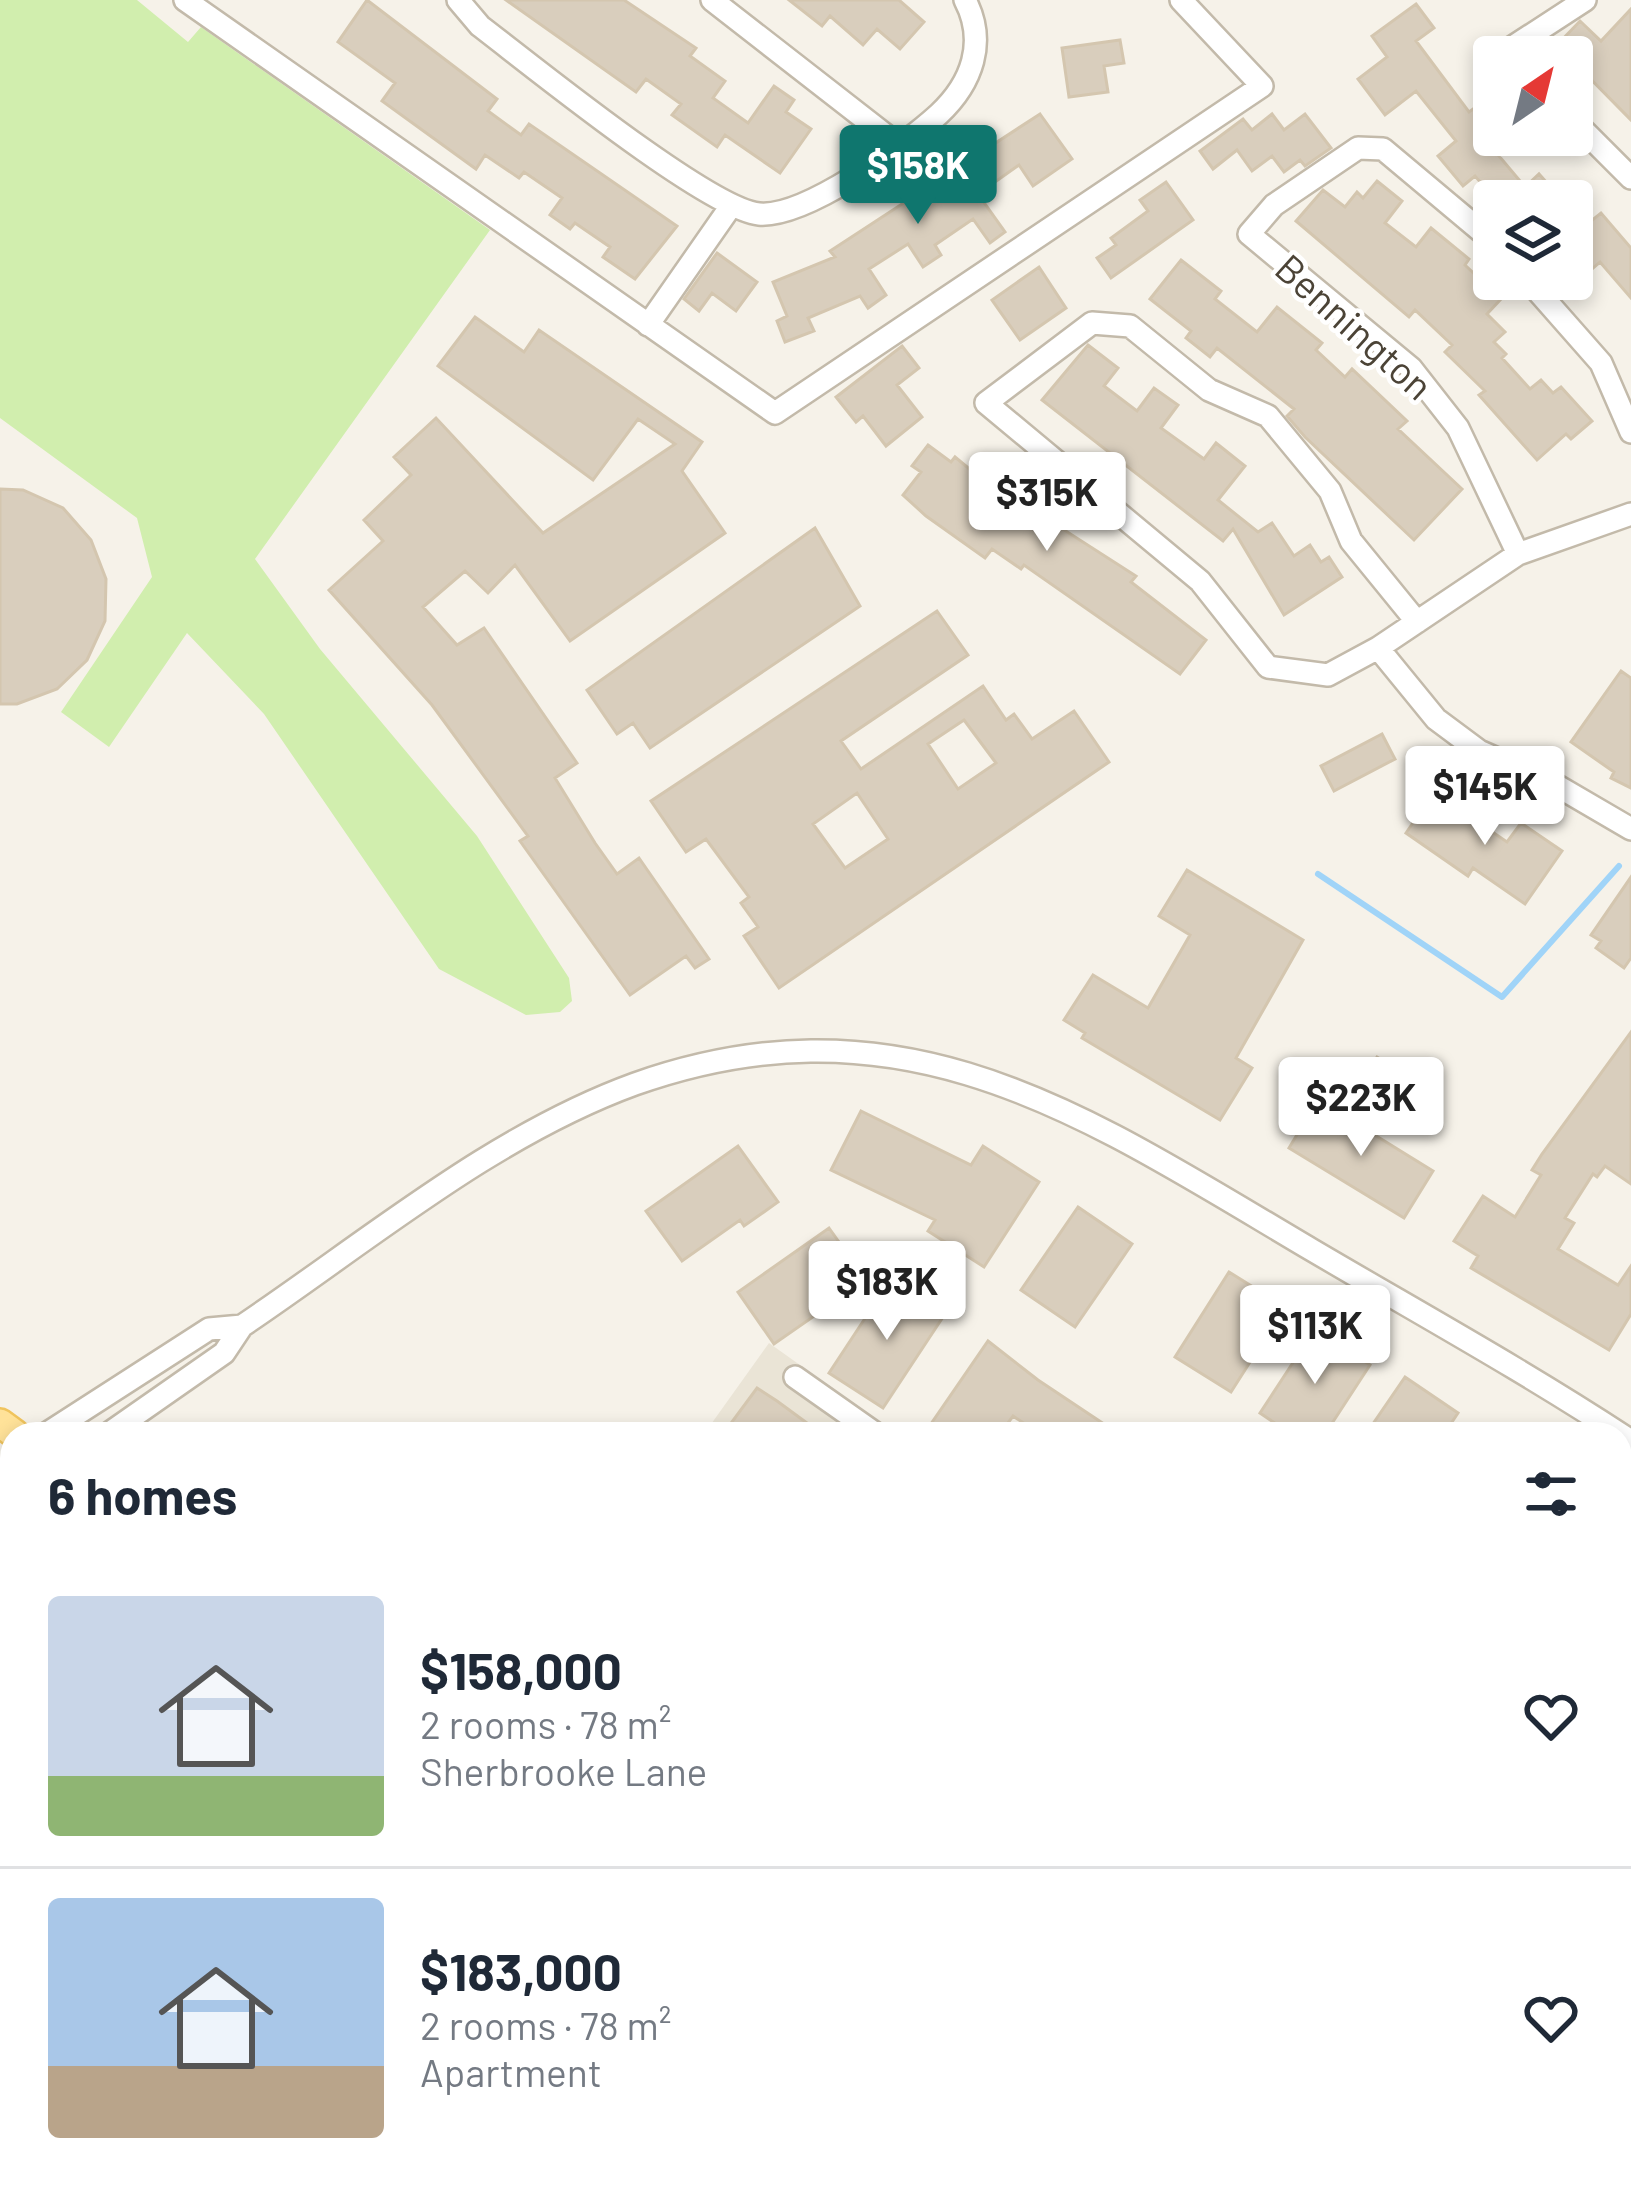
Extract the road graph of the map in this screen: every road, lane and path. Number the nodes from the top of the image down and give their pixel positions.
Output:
1 (458, 0) edge
2 (712, 0) edge
3 (965, 0) edge
4 (1181, 0) edge
5 (1586, 0) edge
6 (199, 5) edge
7 (1535, 36) edge
8 (1593, 140) edge
9 (897, 145) junction
10 (1631, 178) edge
11 (731, 206) junction
12 (1473, 224) edge
13 (1546, 300) edge
14 (647, 325) junction
15 (1631, 432) edge
16 (1631, 514) edge
17 (1518, 554) junction
18 (1417, 622) junction
19 (1378, 648) junction
20 (1631, 829) edge
21 (242, 1326) junction
22 (795, 1377) dead end
23 (848, 1414) junction
24 (65, 1422) edge
25 (125, 1422) edge
26 (843, 1422) edge
27 (859, 1422) edge
28 (1599, 1422) edge

1 - 11 street
2 - 9 street
3 - 9 street
4 - 14 street
5 - 7 street
6 - 14 street
8 - 10 street
9 - 11 street
11 - 14 street
12 - 17 street, Bennington
13 - 15 street
16 - 17 street
17 - 18 street
18 - 19 street
18 - 19 street
19 - 20 street
21 - 24 street
21 - 25 street
21 - 28 street
22 - 23 street
23 - 26 street
23 - 27 street

